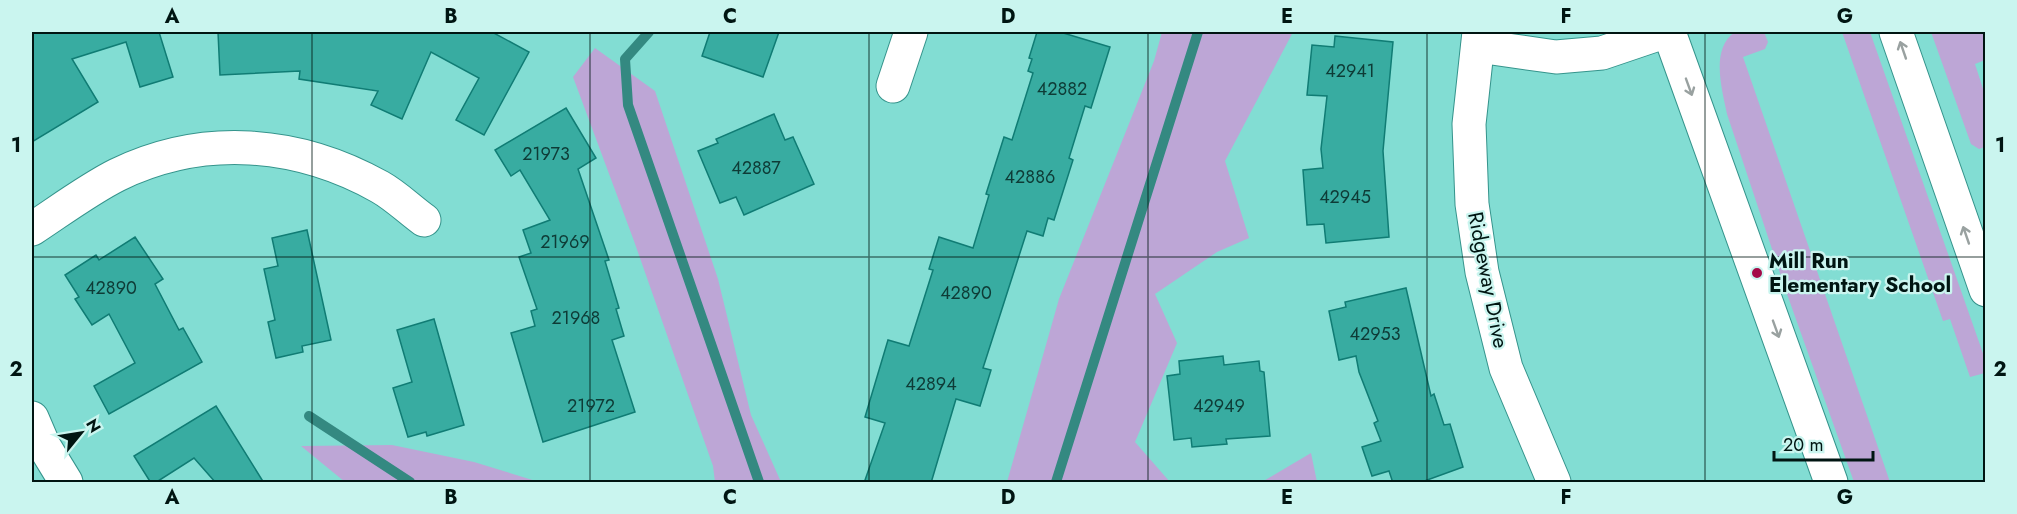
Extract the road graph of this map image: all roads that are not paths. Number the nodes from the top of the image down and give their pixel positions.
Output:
1 (911, 32) edge
2 (1664, 32) edge
3 (1669, 32) edge
4 (1896, 32) edge
5 (1478, 39) edge
6 (893, 86) dead end
7 (424, 220) dead end
8 (32, 229) edge
9 (1986, 290) edge
10 (32, 418) edge
11 (66, 483) edge
12 (1554, 483) edge
13 (1831, 483) edge

1 - 6 street
2 - 5 street
3 -> 13 street
9 -> 4 street
5 - 12 street, Ridgeway Drive
7 - 8 street
10 - 11 street

